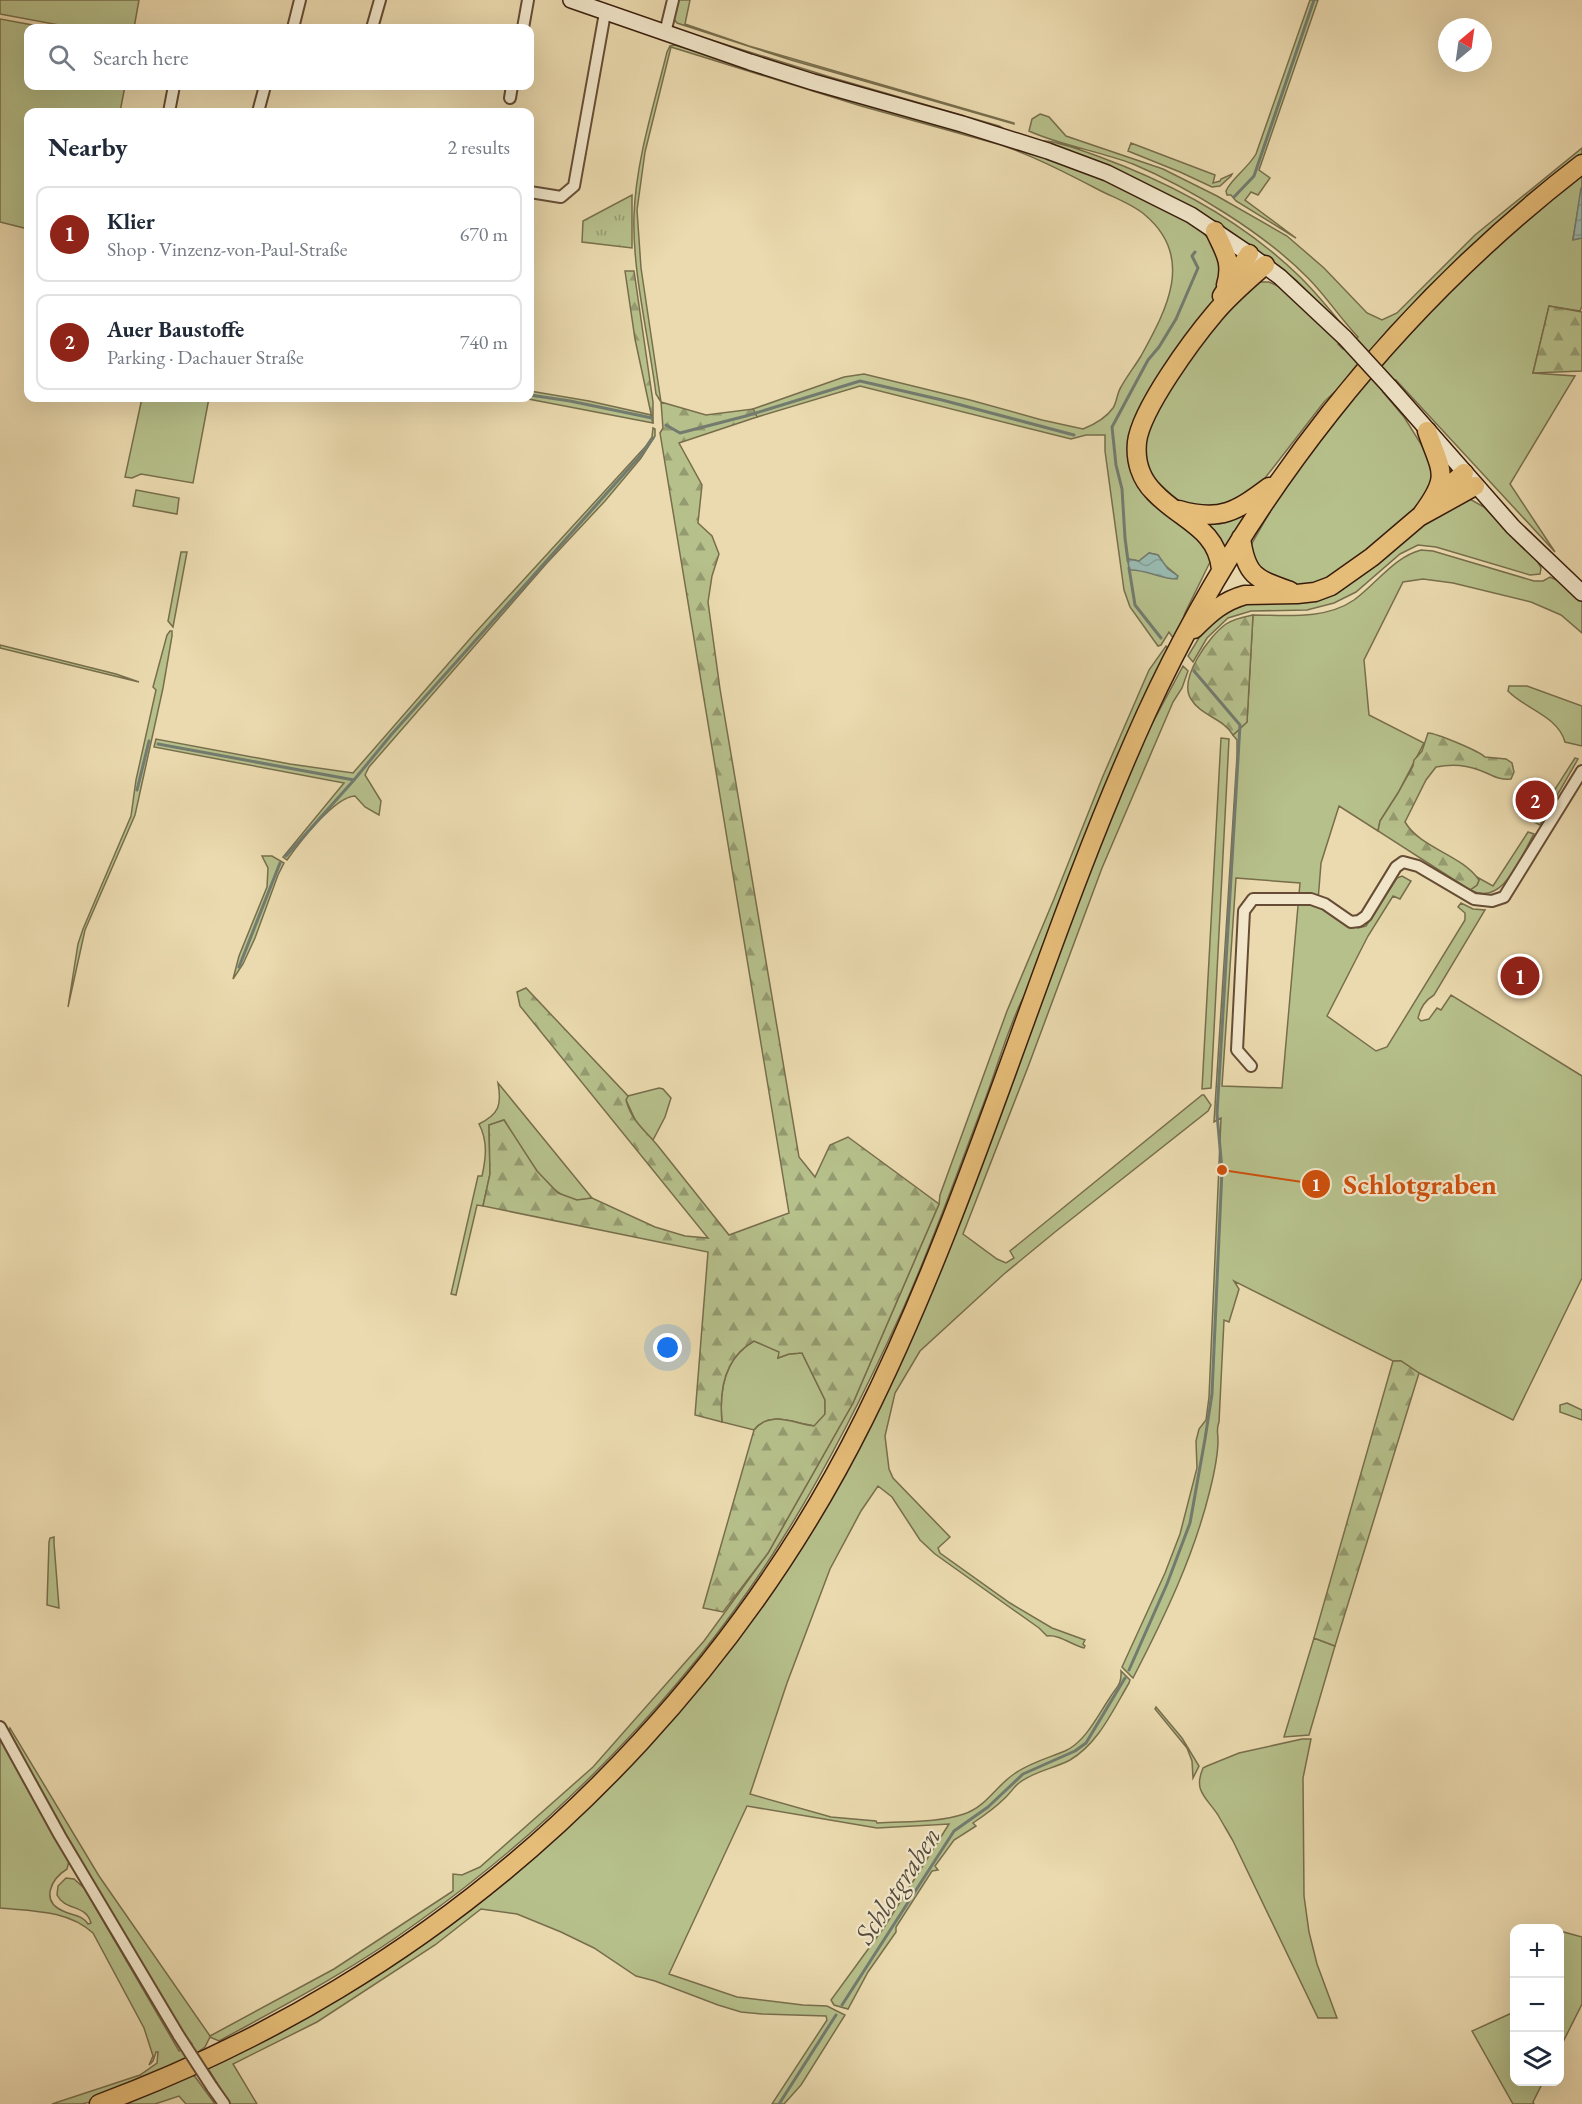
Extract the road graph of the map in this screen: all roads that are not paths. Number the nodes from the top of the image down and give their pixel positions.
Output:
1 (300, 0) edge
2 (380, 0) edge
3 (528, 0) edge
4 (571, 0) edge
5 (673, 0) edge
6 (605, 13) junction
7 (297, 24) edge
8 (373, 24) edge
9 (524, 24) edge
10 (665, 33) junction
11 (173, 90) edge
12 (264, 90) edge
13 (511, 90) edge
14 (510, 98) dead end
15 (170, 108) edge
16 (261, 108) edge
17 (1582, 164) edge
18 (534, 193) edge
19 (1215, 231) junction
20 (1249, 254) junction
21 (1265, 265) junction
22 (1226, 288) junction
23 (1214, 314) junction
24 (1427, 431) junction
25 (1282, 477) junction
26 (1470, 479) junction
27 (1433, 499) junction
28 (1172, 508) junction
29 (1419, 517) junction
30 (1241, 538) junction
31 (1221, 569) junction
32 (1582, 593) edge
33 (1297, 594) junction
34 (1184, 639) junction
35 (1582, 771) edge
36 (1251, 1066) dead end
37 (0, 1727) edge
38 (99, 2104) edge
39 (224, 2104) edge

1 - 7 street
2 - 8 street
3 - 9 street
4 - 6 street
5 - 10 street
6 - 10 street
6 - 18 street
10 - 19 street
11 - 15 street
12 - 16 street
13 - 14 street
17 - 25 highway
19 - 20 street
19 - 22 highway
20 - 21 street
20 - 22 highway
21 - 23 highway
21 - 24 street, bridge
22 - 23 highway
23 - 28 highway
24 - 26 street
24 - 27 highway
25 - 28 highway
25 - 30 highway
26 - 27 highway
26 - 29 highway
26 - 32 street
27 - 29 highway
28 - 31 highway
29 - 33 highway
30 - 31 highway
30 - 33 highway
31 - 34 highway
33 - 34 highway
34 - 38 highway
35 - 36 street
37 - 39 street, bridge

